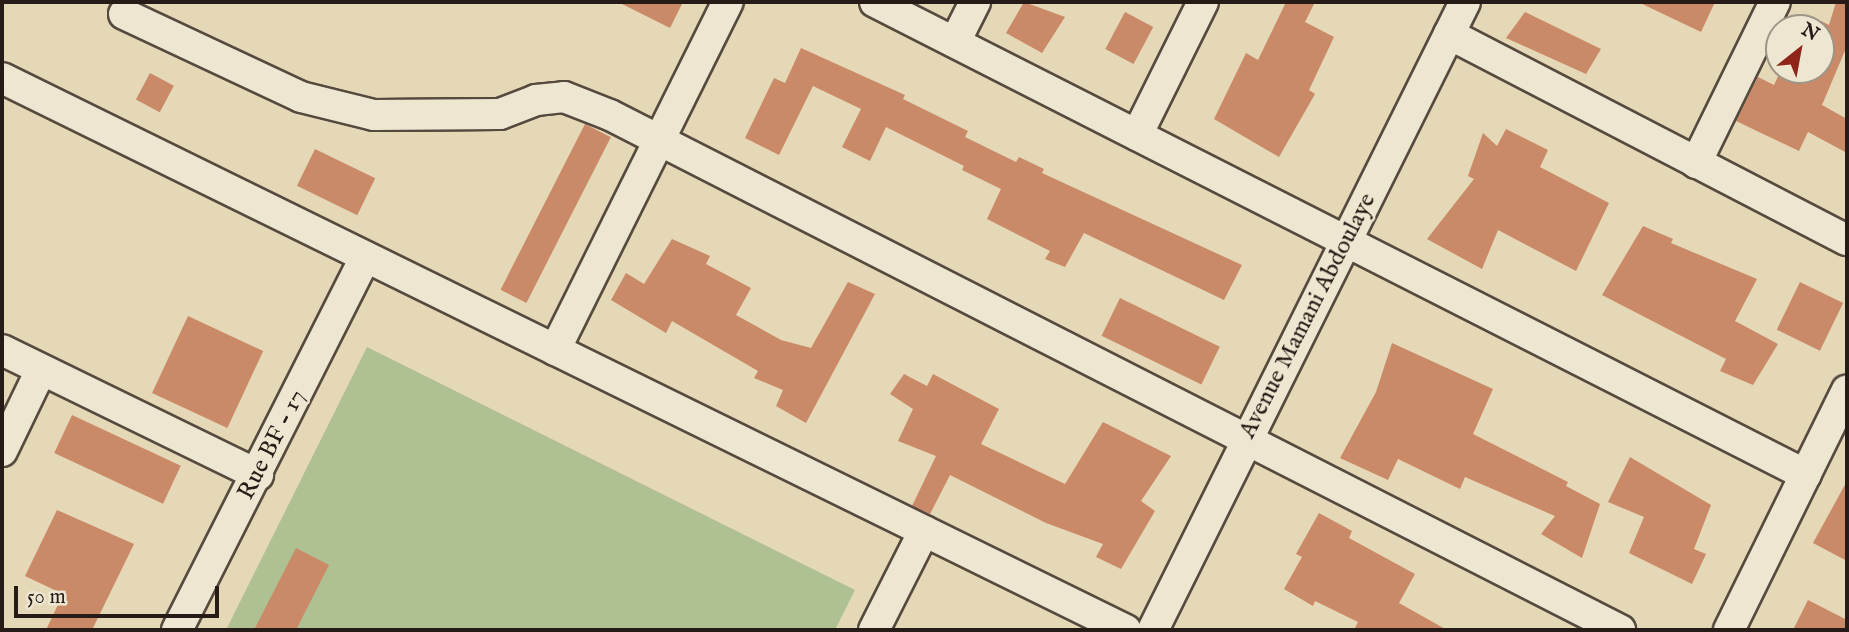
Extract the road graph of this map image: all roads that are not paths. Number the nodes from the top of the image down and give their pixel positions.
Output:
1 (728, 2) edge
2 (875, 2) edge
3 (975, 2) edge
4 (1203, 2) edge
5 (1465, 2) edge
6 (1776, 2) edge
7 (124, 14) dead end
8 (1449, 34) junction
9 (955, 42) junction
10 (2, 78) edge
11 (1137, 135) junction
12 (659, 142) junction
13 (1696, 163) junction
14 (1847, 240) edge
15 (1345, 243) junction
16 (365, 258) junction
17 (2, 350) edge
18 (555, 350) junction
19 (41, 370) junction
20 (1847, 390) edge
21 (1246, 440) junction
22 (2, 451) edge
23 (1806, 474) junction
24 (258, 475) junction
25 (924, 531) junction
26 (177, 630) edge
27 (874, 630) edge
28 (1126, 630) edge
29 (1153, 630) edge
30 (1620, 630) edge
31 (1729, 630) edge

1 - 12 street
2 - 9 street
3 - 9 street
4 - 11 street
5 - 8 street, Avenue Mamani Abdoulaye
6 - 13 street
7 - 12 street
8 - 13 street
8 - 15 street, Avenue Mamani Abdoulaye
9 - 11 street
10 - 16 street
11 - 15 street
12 - 18 street
12 - 21 street
13 - 14 street
15 - 21 street, Avenue Mamani Abdoulaye
15 - 23 street
16 - 18 street
16 - 24 street, Rue BF - 17
17 - 19 street
18 - 25 street
19 - 22 street
19 - 24 street
20 - 23 street
21 - 29 street, Avenue Mamani Abdoulaye
21 - 30 street
23 - 31 street
24 - 26 street, Rue BF - 17
25 - 27 street
25 - 28 street

